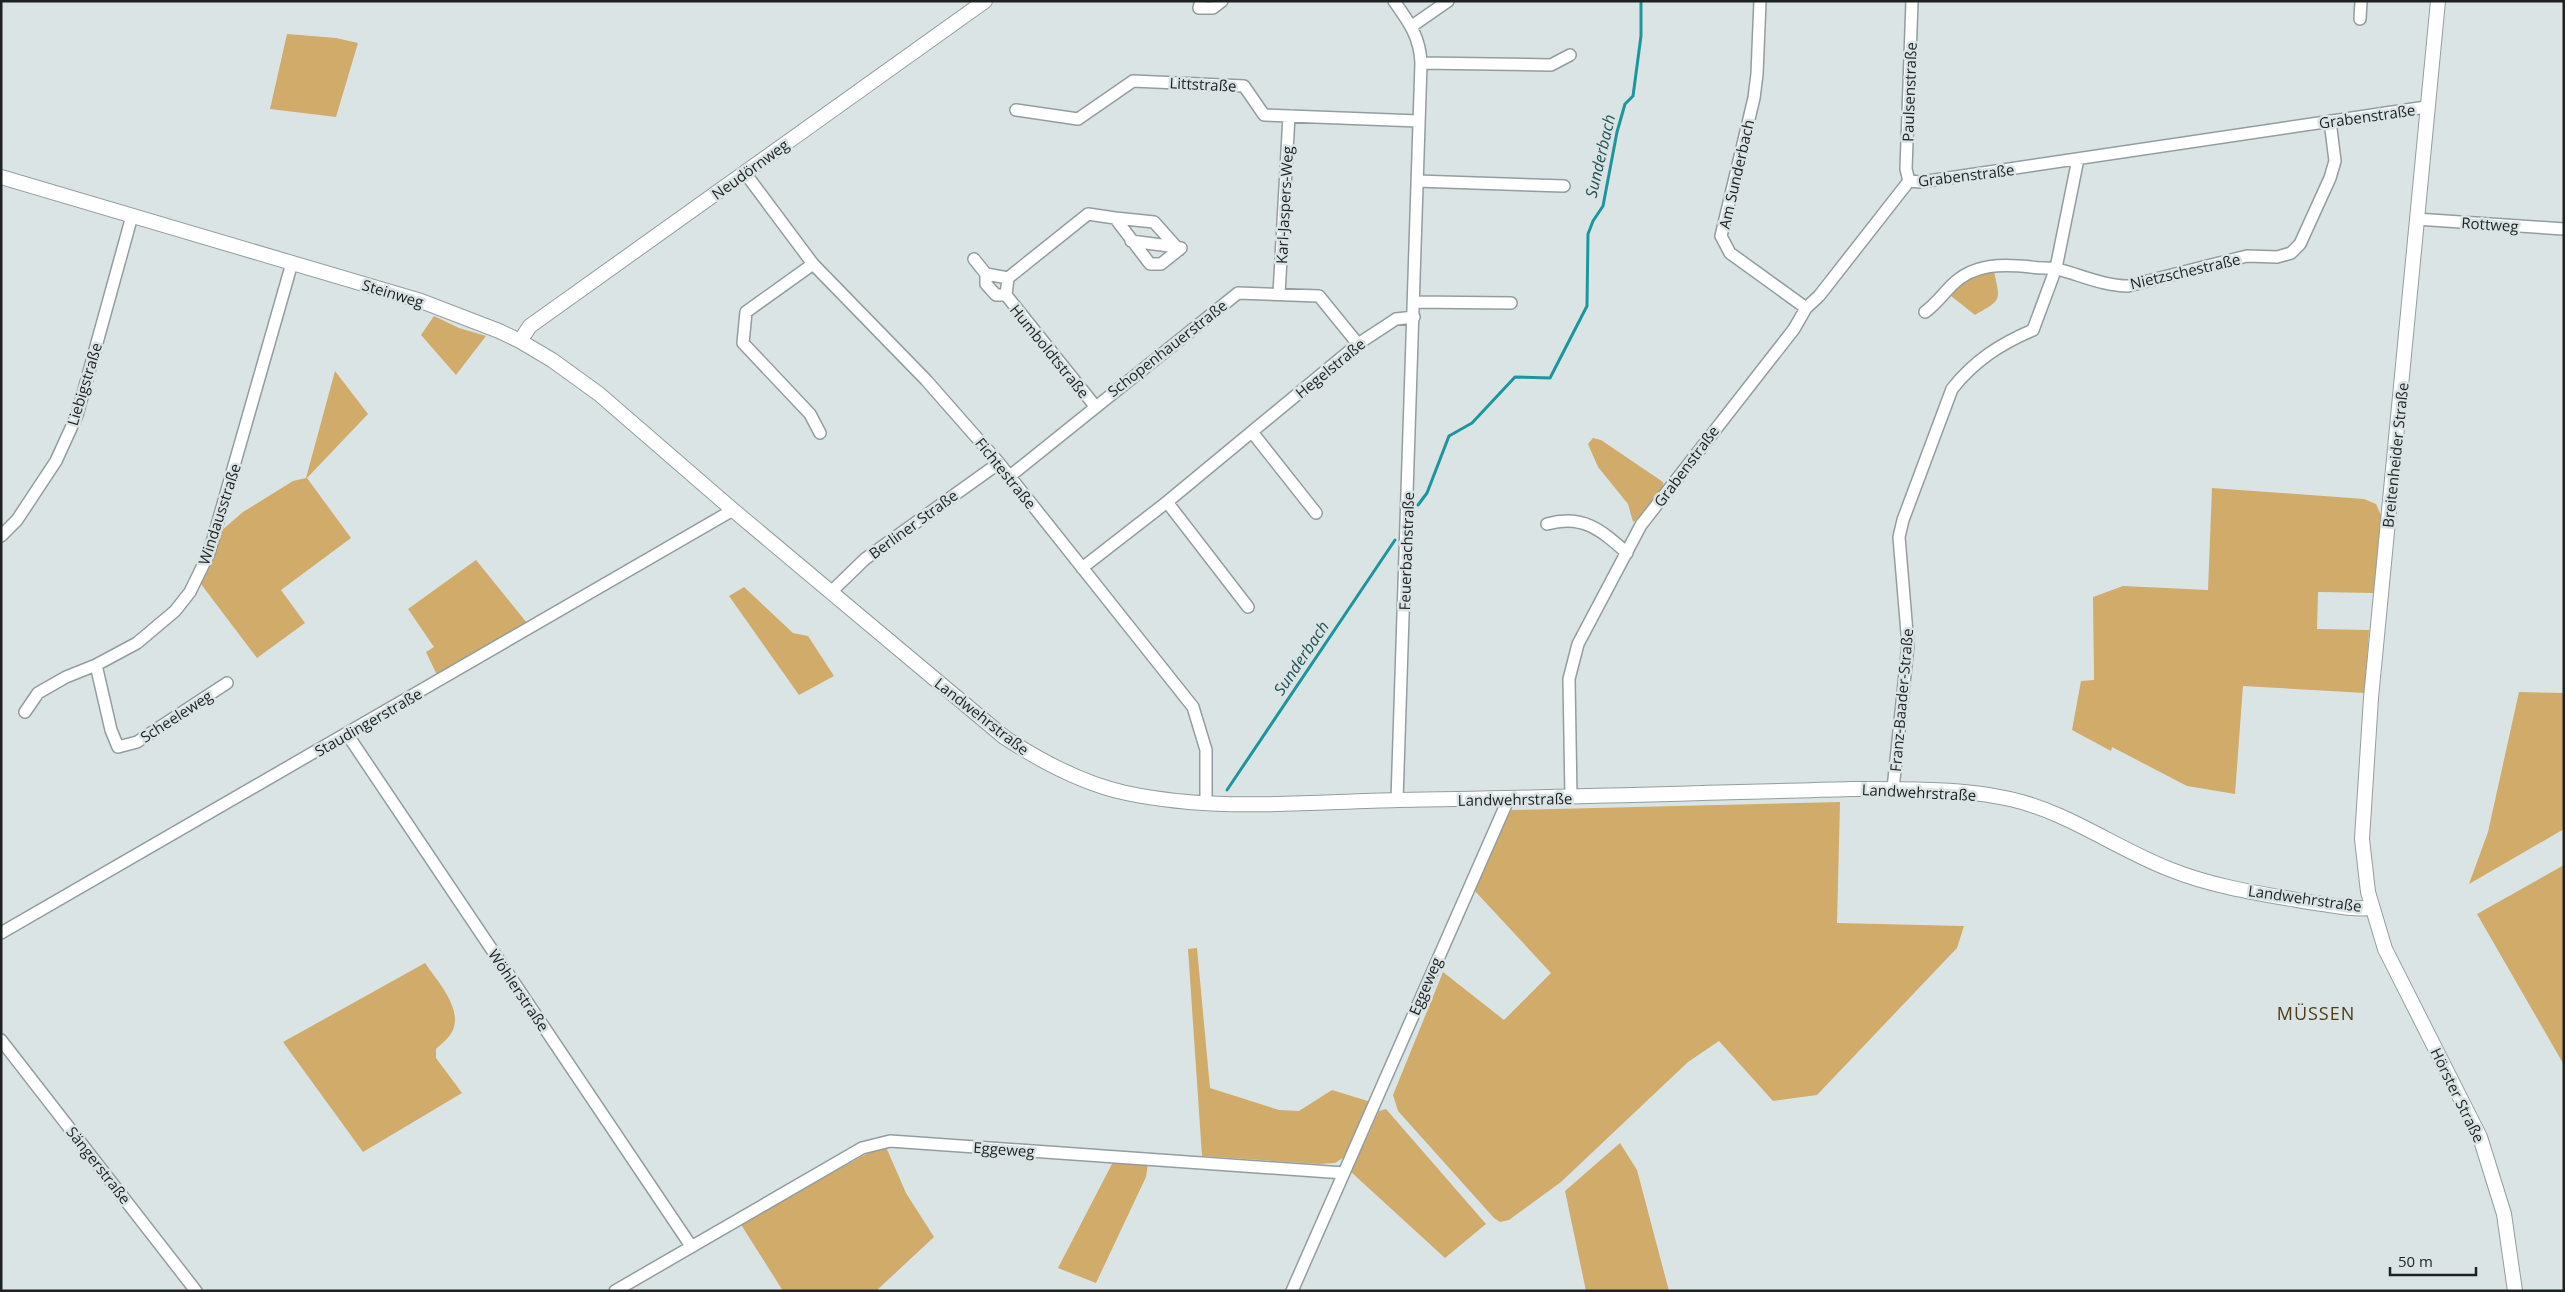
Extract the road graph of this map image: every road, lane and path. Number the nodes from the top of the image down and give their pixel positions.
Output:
1 (985, 1) edge
2 (1201, 1) edge
3 (1222, 1) edge
4 (1394, 1) edge
5 (1448, 1) edge
6 (1760, 1) edge
7 (1912, 1) edge
8 (2362, 1) edge
9 (2438, 1) edge
10 (2360, 19) dead end
11 (1412, 26) junction
12 (1570, 55) dead end
13 (1421, 62) junction
14 (2426, 107) junction
15 (1016, 110) dead end
16 (1289, 116) junction
17 (2330, 120) junction
18 (1418, 121) junction
19 (2078, 159) junction
20 (745, 174) junction
21 (1, 177) edge
22 (1417, 181) junction
23 (1909, 181) junction
24 (1564, 186) dead end
25 (132, 216) junction
26 (1115, 218) junction
27 (2416, 219) junction
28 (1147, 221) junction
29 (2564, 229) edge
30 (1132, 241) junction
31 (1144, 243) junction
32 (1179, 248) junction
33 (974, 259) dead end
34 (292, 263) junction
35 (813, 264) junction
36 (2056, 268) junction
37 (986, 274) junction
38 (1008, 278) junction
39 (1279, 294) junction
40 (1006, 296) junction
41 (1414, 302) junction
42 (1511, 303) dead end
43 (1806, 308) junction
44 (1925, 312) dead end
45 (1414, 317) junction
46 (520, 341) junction
47 (1358, 344) junction
48 (1095, 406) junction
49 (1252, 432) junction
50 (820, 433) dead end
51 (999, 462) junction
52 (1010, 476) junction
53 (1167, 502) junction
54 (733, 510) junction
55 (1316, 512) dead end
56 (1547, 524) dead end
57 (1, 536) edge
58 (1627, 553) junction
59 (1082, 568) junction
60 (832, 591) junction
61 (1248, 607) dead end
62 (96, 665) junction
63 (227, 683) dead end
64 (25, 712) dead end
65 (347, 734) junction
66 (1893, 789) junction
67 (1571, 797) junction
68 (1397, 800) junction
69 (1508, 800) junction
70 (1206, 804) junction
71 (2372, 908) junction
72 (1, 933) edge
73 (1, 1040) edge
74 (1344, 1173) junction
75 (691, 1246) junction
76 (196, 1291) edge
77 (615, 1291) edge
78 (1292, 1291) edge
79 (2515, 1291) edge

1 - 20 street, Neudörnweg
2 - 3 street
4 - 11 street, Feuerbachstraße
5 - 11 street
6 - 43 street, Am Sunderbach
7 - 23 street, Paulsenstraße
8 - 10 street
9 - 14 street, Breitenheider Straße
11 - 13 street, Feuerbachstraße
12 - 13 street
13 - 18 street, Feuerbachstraße
14 - 17 street, Grabenstraße
14 - 27 street, Breitenheider Straße
15 - 16 street, Littstraße
16 - 18 street, Littstraße
16 - 39 street, Karl-Jaspers-Weg
17 - 19 street, Grabenstraße
17 - 36 street, Nietzschestraße
18 - 22 street, Feuerbachstraße
19 - 23 street, Grabenstraße
19 - 36 street, Franz-Baader-Straße
20 - 35 street, Fichtestraße
20 - 46 street, Neudörnweg
21 - 25 street, Steinweg
22 - 24 street
22 - 41 street, Feuerbachstraße
23 - 43 street, Grabenstraße
25 - 34 street, Steinweg
25 - 57 street, Liebigstraße
26 - 28 street
26 - 30 street
26 - 38 street
27 - 29 street, Rottweg
27 - 71 street, Breitenheider Straße
28 - 31 street
28 - 32 street
30 - 31 street
30 - 32 street
31 - 32 street
33 - 37 street, Humboldtstraße
34 - 46 street, Steinweg
34 - 62 street, Windausstraße
35 - 50 street
35 - 51 street, Fichtestraße
36 - 44 street, Nietzschestraße
36 - 66 street, Franz-Baader-Straße
37 - 38 street
37 - 40 street, Humboldtstraße
38 - 40 street, Humboldtstraße
39 - 47 street, Schopenhauerstraße
39 - 48 street, Schopenhauerstraße
40 - 48 street, Humboldtstraße
41 - 42 street
41 - 45 street, Feuerbachstraße
43 - 58 street, Grabenstraße
45 - 47 street, Hegelstraße
45 - 68 street, Feuerbachstraße
46 - 54 street, Steinweg
47 - 49 street, Hegelstraße
48 - 52 street, Schopenhauerstraße
49 - 53 street, Hegelstraße
49 - 55 street
51 - 52 street, Fichtestraße
51 - 60 street, Berliner Straße
52 - 59 street, Fichtestraße
53 - 59 street, Hegelstraße
53 - 61 street
54 - 60 street, Landwehrstraße
54 - 65 street, Staudingerstraße
56 - 58 street
58 - 67 street, Grabenstraße
59 - 70 street, Fichtestraße
60 - 70 street, Landwehrstraße
62 - 63 street, Scheeleweg
62 - 64 street, Windausstraße
65 - 72 street, Staudingerstraße
65 - 75 street, Wöhlerstraße
66 - 67 street, Landwehrstraße
66 - 71 street, Landwehrstraße
67 - 69 street, Landwehrstraße
68 - 69 street, Landwehrstraße
68 - 70 street, Landwehrstraße
69 - 74 street, Eggeweg
71 - 79 street, Hörster Straße
73 - 76 street, Sängerstraße
74 - 75 street, Eggeweg
74 - 78 street, Eggeweg
75 - 77 street, Eggeweg

